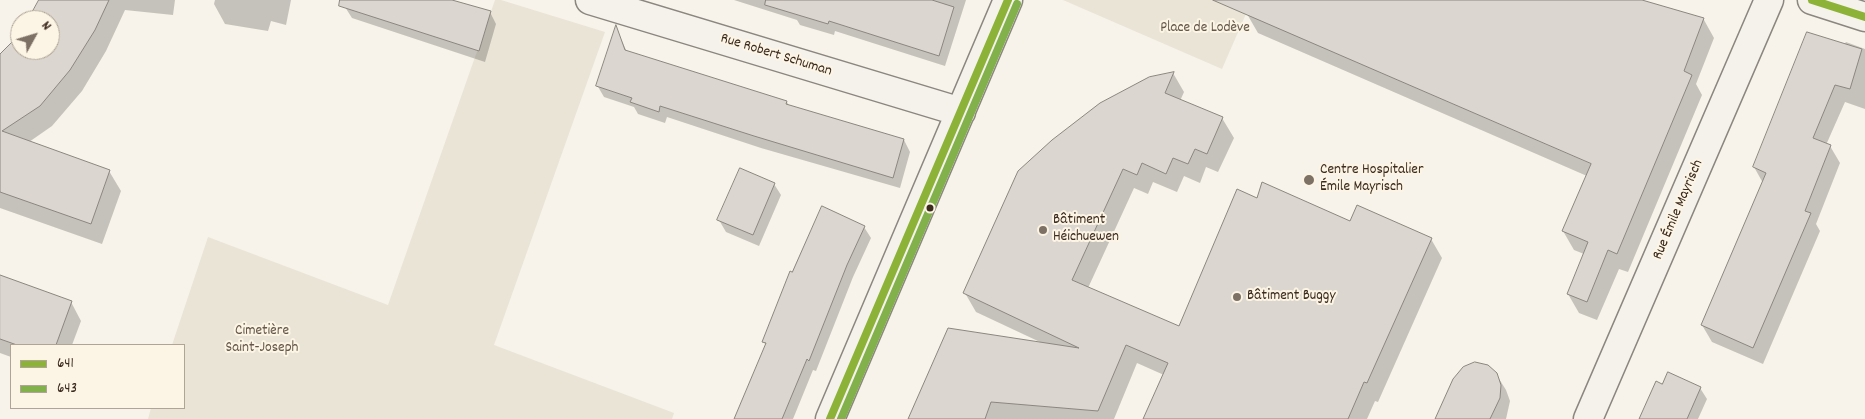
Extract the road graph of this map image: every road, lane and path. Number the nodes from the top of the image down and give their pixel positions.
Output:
1 (590, 0) edge
2 (1008, 0) edge
3 (1769, 0) edge
4 (1812, 0) edge
5 (1865, 17) edge
6 (961, 112) junction
7 (830, 419) edge
8 (1588, 419) edge

1 - 6 street, Rue Robert Schuman
2 - 6 street
3 - 8 street, Rue Émile Mayrisch
4 - 5 street
6 - 7 street

